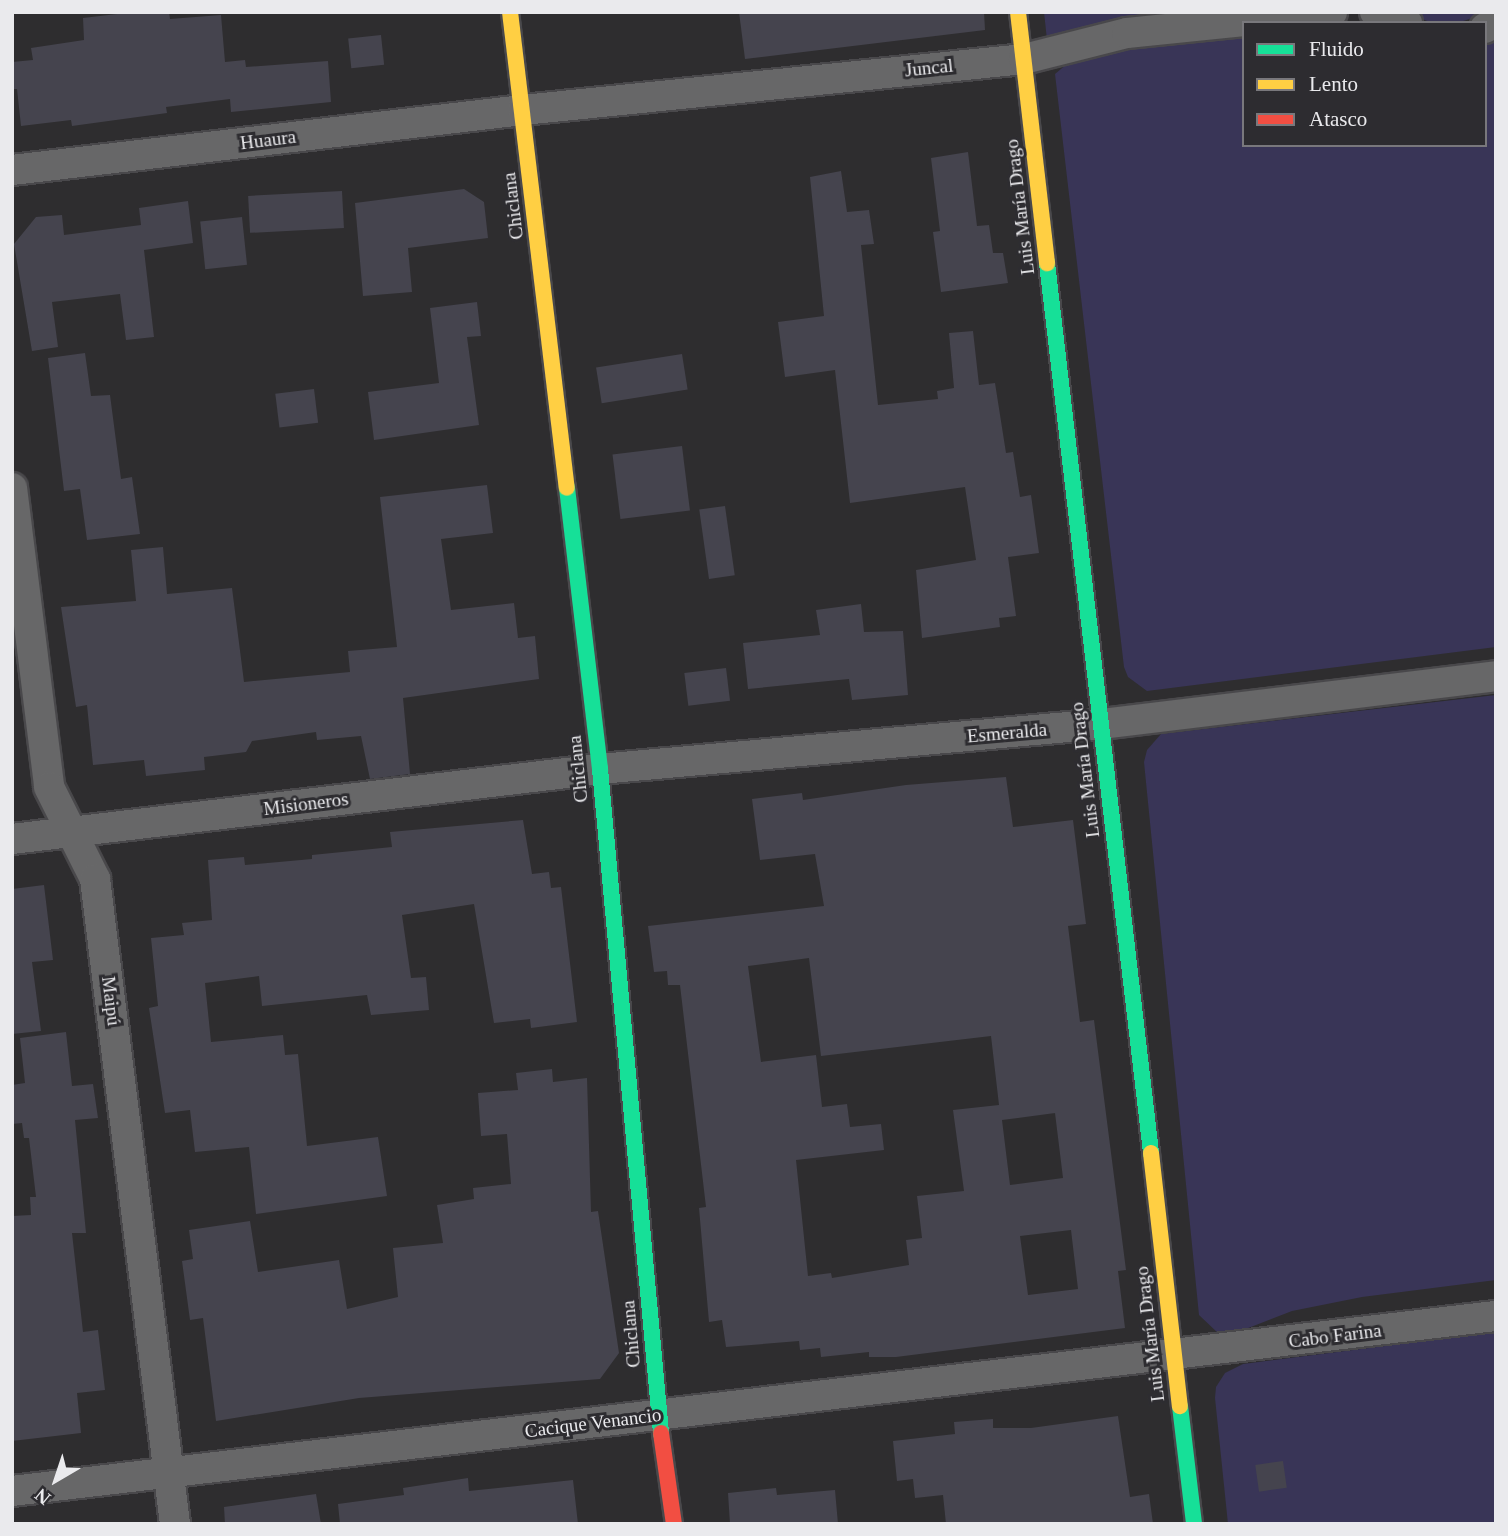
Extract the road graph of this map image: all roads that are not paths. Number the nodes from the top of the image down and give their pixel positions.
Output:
1 (510, 12) edge
2 (1018, 12) edge
3 (1332, 12) edge
4 (1375, 12) edge
5 (1242, 21) edge
6 (1244, 21) edge
7 (1401, 21) edge
8 (1024, 59) junction
9 (523, 110) junction
10 (12, 170) edge
11 (12, 488) edge
12 (1496, 676) edge
13 (1101, 724) junction
14 (600, 769) junction
15 (72, 832) junction
16 (12, 839) edge
17 (1496, 1316) edge
18 (1174, 1356) junction
19 (659, 1415) junction
20 (170, 1472) junction
21 (12, 1491) edge
22 (175, 1524) edge
23 (674, 1524) edge
24 (1194, 1524) edge

1 - 9 street, Chiclana
2 - 8 street, Luis María Drago
3 - 6 street, Juncal
4 - 7 street
5 - 8 street, Juncal
8 - 9 street, Juncal
8 - 13 street, Luis María Drago
9 - 10 street, Huaura
9 - 14 street, Chiclana
11 - 15 street, Maipú
12 - 13 street, Esmeralda
13 - 14 street, Esmeralda
13 - 18 street, Luis María Drago
14 - 15 street, Misioneros
14 - 19 street, Chiclana
15 - 16 street, Misioneros
15 - 20 street, Maipú
17 - 18 street, Cabo Farina
18 - 19 street, Cacique Venancio
18 - 24 street, Luis María Drago
19 - 20 street, Cacique Venancio
19 - 23 street, Chiclana
20 - 21 street, Cacique Venancio
20 - 22 street, Maipú

